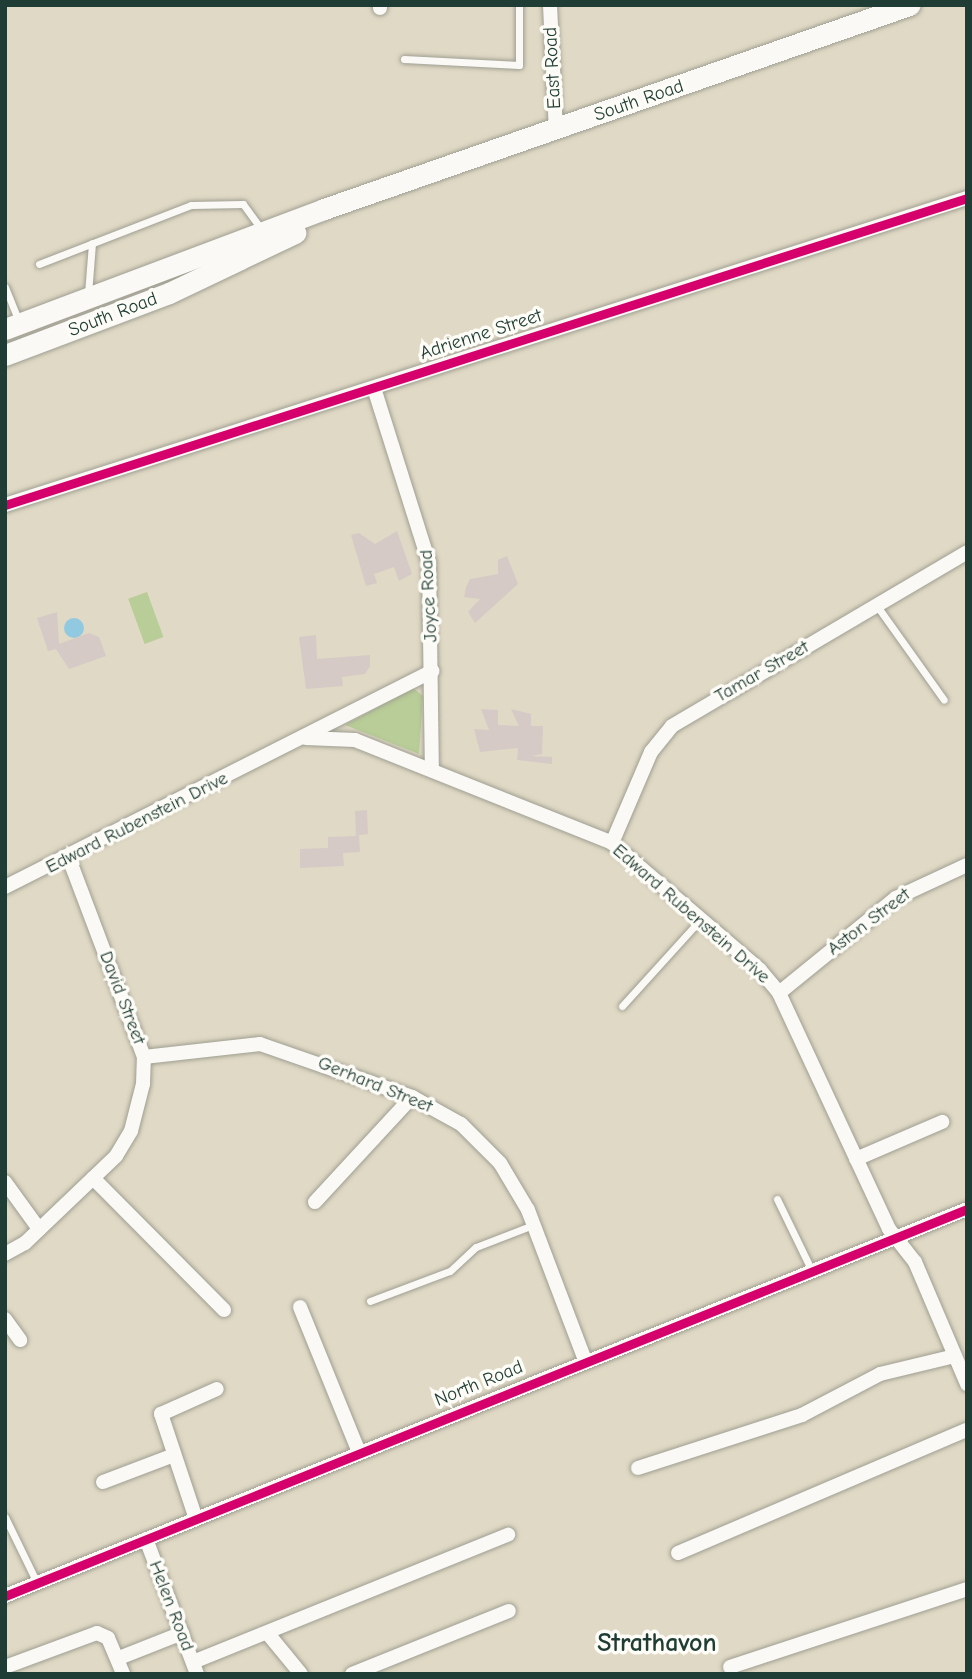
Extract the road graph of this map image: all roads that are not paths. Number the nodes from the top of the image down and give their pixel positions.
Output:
1 (519, 5) edge
2 (550, 5) edge
3 (909, 5) edge
4 (404, 59) dead end
5 (556, 130) junction
6 (369, 197) junction
7 (967, 198) edge
8 (262, 231) junction
9 (92, 243) junction
10 (39, 264) dead end
11 (5, 287) edge
12 (88, 299) junction
13 (13, 327) edge
14 (5, 355) edge
15 (374, 388) junction
16 (5, 505) edge
17 (967, 552) edge
18 (877, 605) junction
19 (432, 671) junction
20 (944, 700) dead end
21 (306, 738) junction
22 (432, 770) junction
23 (612, 843) junction
24 (69, 859) junction
25 (967, 865) edge
26 (5, 887) edge
27 (701, 918) junction
28 (779, 993) junction
29 (622, 1006) dead end
30 (145, 1057) junction
31 (412, 1097) junction
32 (942, 1122) dead end
33 (856, 1159) junction
34 (93, 1178) junction
35 (5, 1182) edge
36 (777, 1199) dead end
37 (315, 1202) dead end
38 (967, 1209) edge
39 (534, 1224) junction
40 (39, 1229) junction
41 (896, 1238) junction
42 (5, 1254) edge
43 (812, 1271) junction
44 (370, 1301) dead end
45 (300, 1307) dead end
46 (224, 1310) dead end
47 (5, 1319) edge
48 (20, 1340) dead end
49 (954, 1356) junction
50 (585, 1360) junction
51 (967, 1384) edge
52 (217, 1389) dead end
53 (967, 1430) edge
54 (359, 1452) junction
55 (174, 1455) junction
56 (638, 1468) dead end
57 (103, 1482) dead end
58 (5, 1517) edge
59 (196, 1519) junction
60 (508, 1535) dead end
61 (146, 1539) junction
62 (678, 1553) dead end
63 (37, 1583) junction
64 (967, 1589) edge
65 (5, 1596) edge
66 (509, 1611) dead end
67 (181, 1633) junction
68 (270, 1635) junction
69 (118, 1658) junction
70 (5, 1667) edge
71 (730, 1667) dead end
72 (195, 1668) edge
73 (123, 1674) edge
74 (301, 1674) edge
75 (352, 1674) edge

1 - 4 lane
2 - 5 street, East Road
3 - 5 street, South Road
5 - 6 street, South Road
6 - 8 street, South Road
6 - 14 street, South Road
7 - 15 street, Adrienne Street
8 - 9 lane
8 - 12 street, South Road
9 - 10 lane
9 - 12 lane
11 - 13 lane
12 - 13 street, South Road
15 - 16 street, Adrienne Street
15 - 19 street, Joyce Road
17 - 18 street, Tamar Street
18 - 20 lane
18 - 23 street, Tamar Street
19 - 21 street, Edward Rubenstein Drive
19 - 22 street, Joyce Road
21 - 22 street, Edward Rubenstein Drive
21 - 24 street, Edward Rubenstein Drive
22 - 23 street, Edward Rubenstein Drive
23 - 27 street, Edward Rubenstein Drive
24 - 26 street, Edward Rubenstein Drive
24 - 30 street, David Street
25 - 28 street, Aston Street
27 - 28 street, Edward Rubenstein Drive
27 - 29 lane
28 - 33 street, Edward Rubenstein Drive
30 - 31 street, Gerhard Street
30 - 34 street, David Street
31 - 37 street
31 - 39 street, Gerhard Street
32 - 33 street
33 - 41 street, Edward Rubenstein Drive
34 - 40 street, David Street
34 - 46 street
35 - 40 street
36 - 43 lane
38 - 41 street, North Road
39 - 44 lane
39 - 50 street, Gerhard Street
40 - 42 street, David Street
41 - 43 street, North Road
41 - 49 street, Edward Rubenstein Drive
43 - 50 street, North Road
45 - 54 street
47 - 48 street
49 - 51 street, Edward Rubenstein Drive
49 - 56 street
50 - 54 street, North Road
52 - 55 street
53 - 62 street
54 - 59 street, North Road
55 - 57 street
55 - 59 street
58 - 63 lane
59 - 61 street, North Road
60 - 68 street
61 - 63 street, North Road
61 - 67 street, Helen Road
63 - 65 street, North Road
64 - 71 street
66 - 75 street
67 - 69 street
67 - 72 street, Helen Road
68 - 72 street
68 - 74 street
69 - 70 street
69 - 73 street

